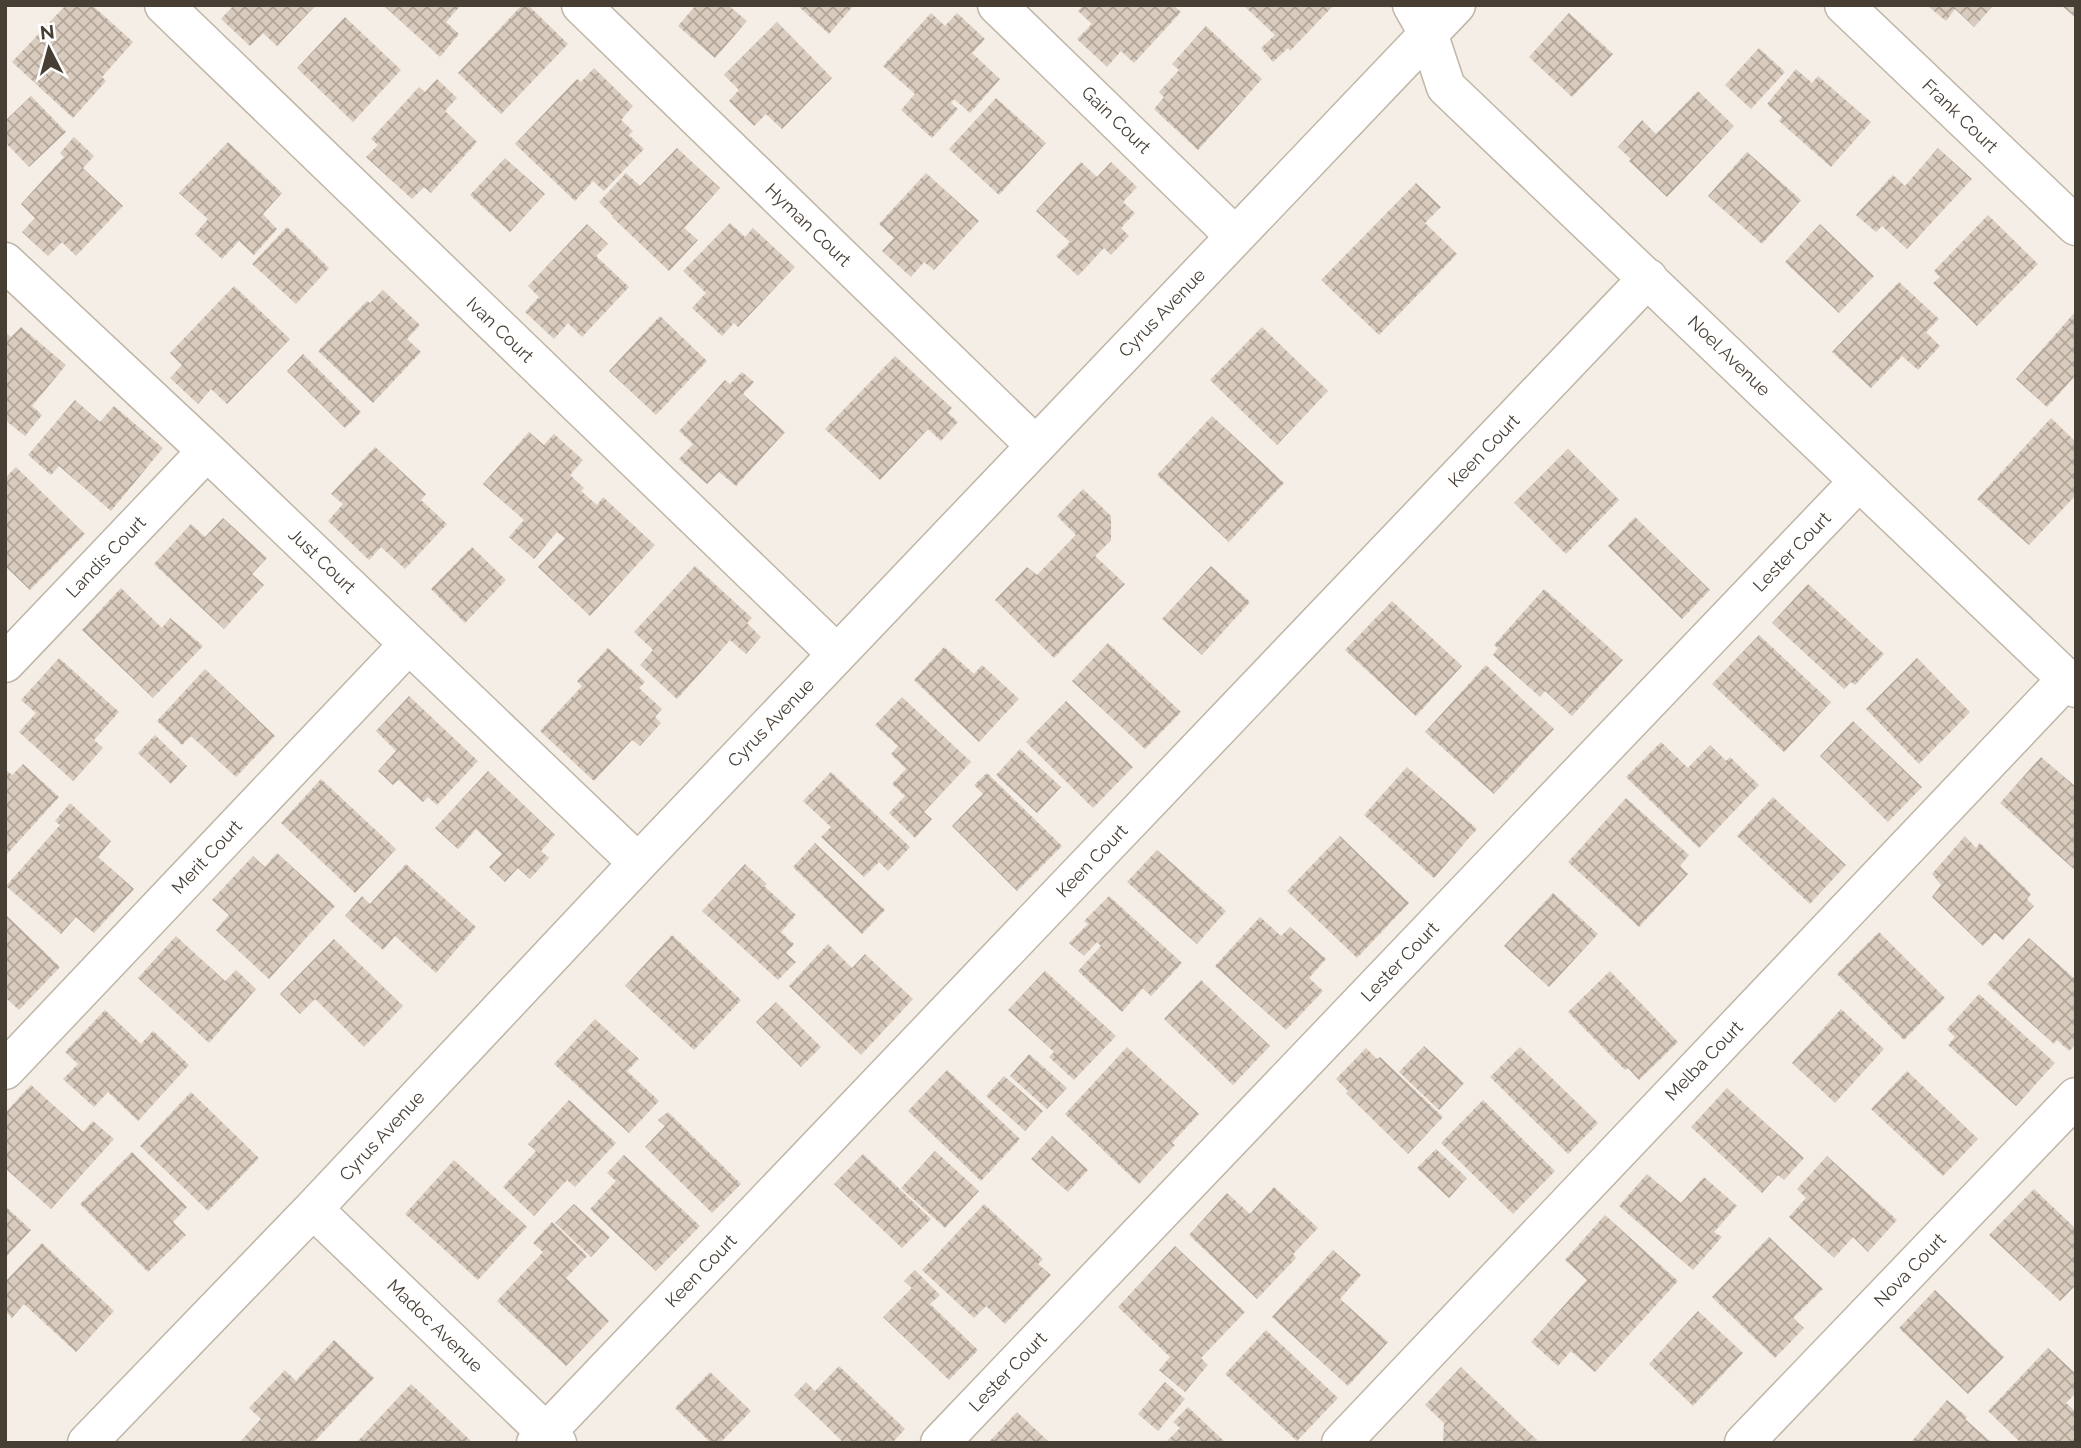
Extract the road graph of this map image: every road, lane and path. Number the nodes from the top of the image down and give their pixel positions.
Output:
1 (164, 5) edge
2 (581, 5) edge
3 (997, 5) edge
4 (1455, 5) edge
5 (1844, 5) edge
6 (1420, 19) edge
7 (2076, 226) edge
8 (1236, 236) junction
9 (6, 264) edge
10 (1648, 278) junction
11 (1035, 445) junction
12 (207, 451) junction
13 (1859, 481) junction
14 (409, 644) junction
15 (837, 654) junction
16 (5, 663) edge
17 (2071, 684) edge
18 (638, 863) junction
19 (5, 1070) edge
20 (2076, 1097) edge
21 (313, 1209) junction
22 (546, 1439) edge
23 (88, 1443) edge
24 (940, 1443) edge
25 (1341, 1443) edge
26 (1744, 1443) edge

1 - 15 street, Ivan Court
2 - 11 street, Hyman Court
3 - 8 street, Gain Court
4 - 6 street, Cyrus Avenue
5 - 7 street, Frank Court
6 - 8 street, Cyrus Avenue
6 - 10 street, Noel Avenue
8 - 11 street, Cyrus Avenue
9 - 12 street, Just Court
10 - 13 street, Noel Avenue
10 - 22 street, Keen Court
11 - 15 street, Cyrus Avenue
12 - 14 street, Just Court
12 - 16 street, Landis Court
13 - 17 street, Noel Avenue
13 - 24 street, Lester Court
14 - 18 street, Just Court
14 - 19 street, Merit Court
15 - 18 street, Cyrus Avenue
17 - 25 street, Melba Court
18 - 21 street, Cyrus Avenue
20 - 26 street, Nova Court
21 - 22 street, Madoc Avenue
21 - 23 street, Cyrus Avenue

